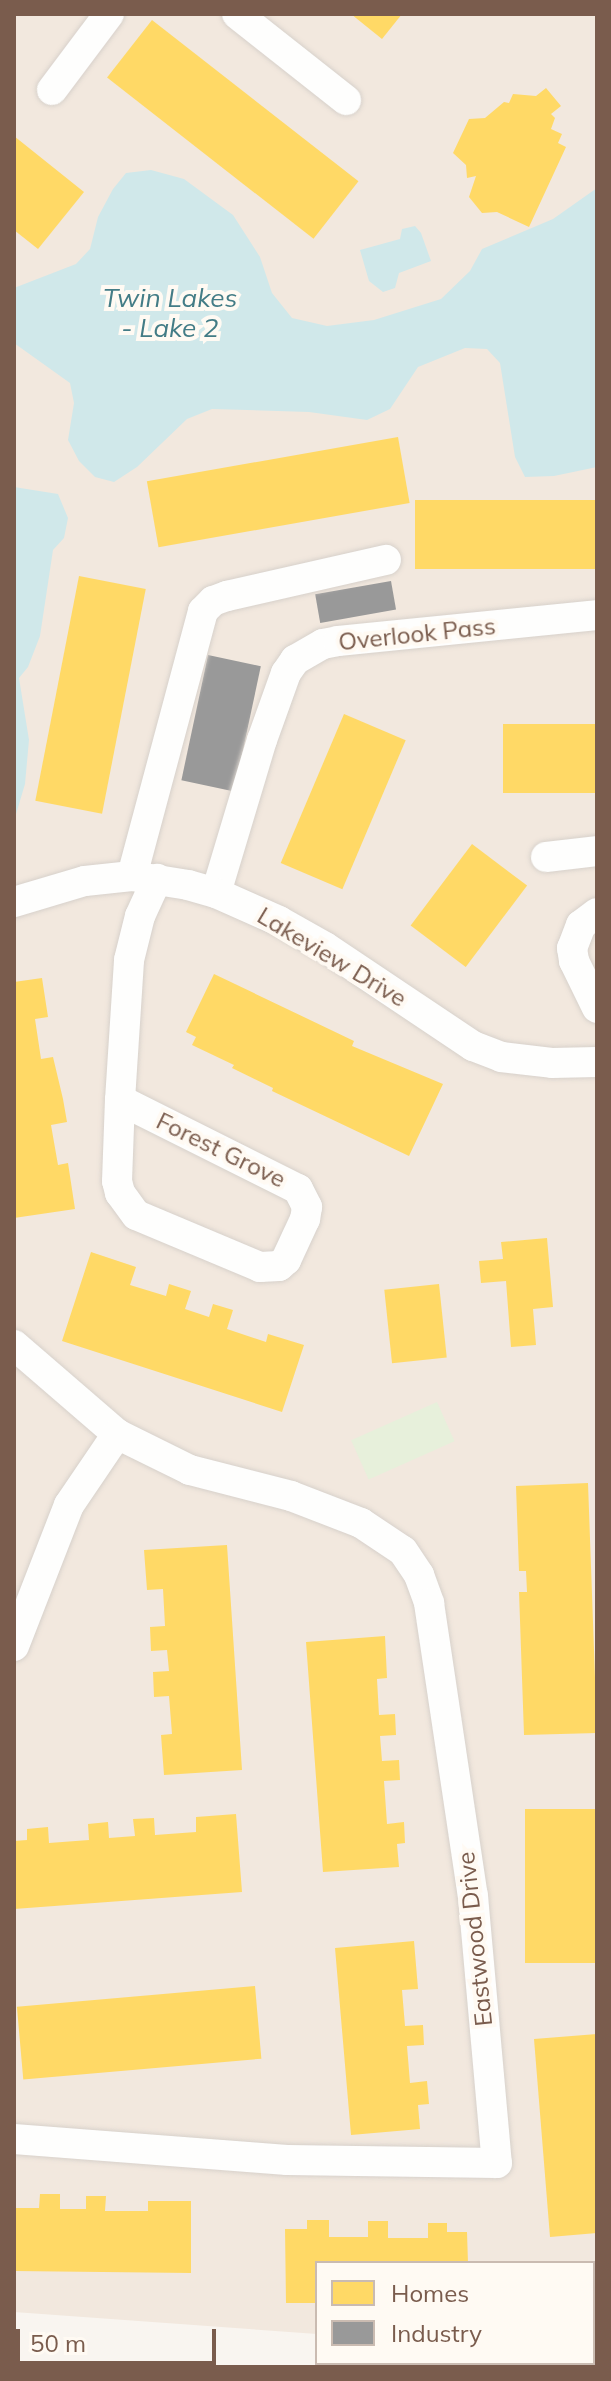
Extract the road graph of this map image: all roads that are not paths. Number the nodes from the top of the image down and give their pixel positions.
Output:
1 (109, 14) edge
2 (237, 14) edge
3 (52, 90) dead end
4 (346, 100) dead end
5 (386, 560) dead end
6 (597, 615) edge
7 (597, 851) edge
8 (546, 857) dead end
9 (145, 877) junction
10 (216, 893) junction
11 (14, 902) edge
12 (597, 913) edge
13 (597, 1008) edge
14 (597, 1062) edge
15 (120, 1100) junction
16 (14, 1345) edge
17 (117, 1434) junction
18 (14, 1646) edge
19 (14, 2139) edge

1 - 3 street
2 - 4 street
5 - 9 street
6 - 10 street, Overlook Pass
7 - 8 street
9 - 10 street, Lakeview Drive
9 - 11 street, Lakeview Drive
9 - 15 street, Forest Grove
10 - 14 street, Lakeview Drive
12 - 13 street
15 - 15 street, Forest Grove
16 - 17 street, Eastwood Drive
17 - 18 street
17 - 19 street, Eastwood Drive

